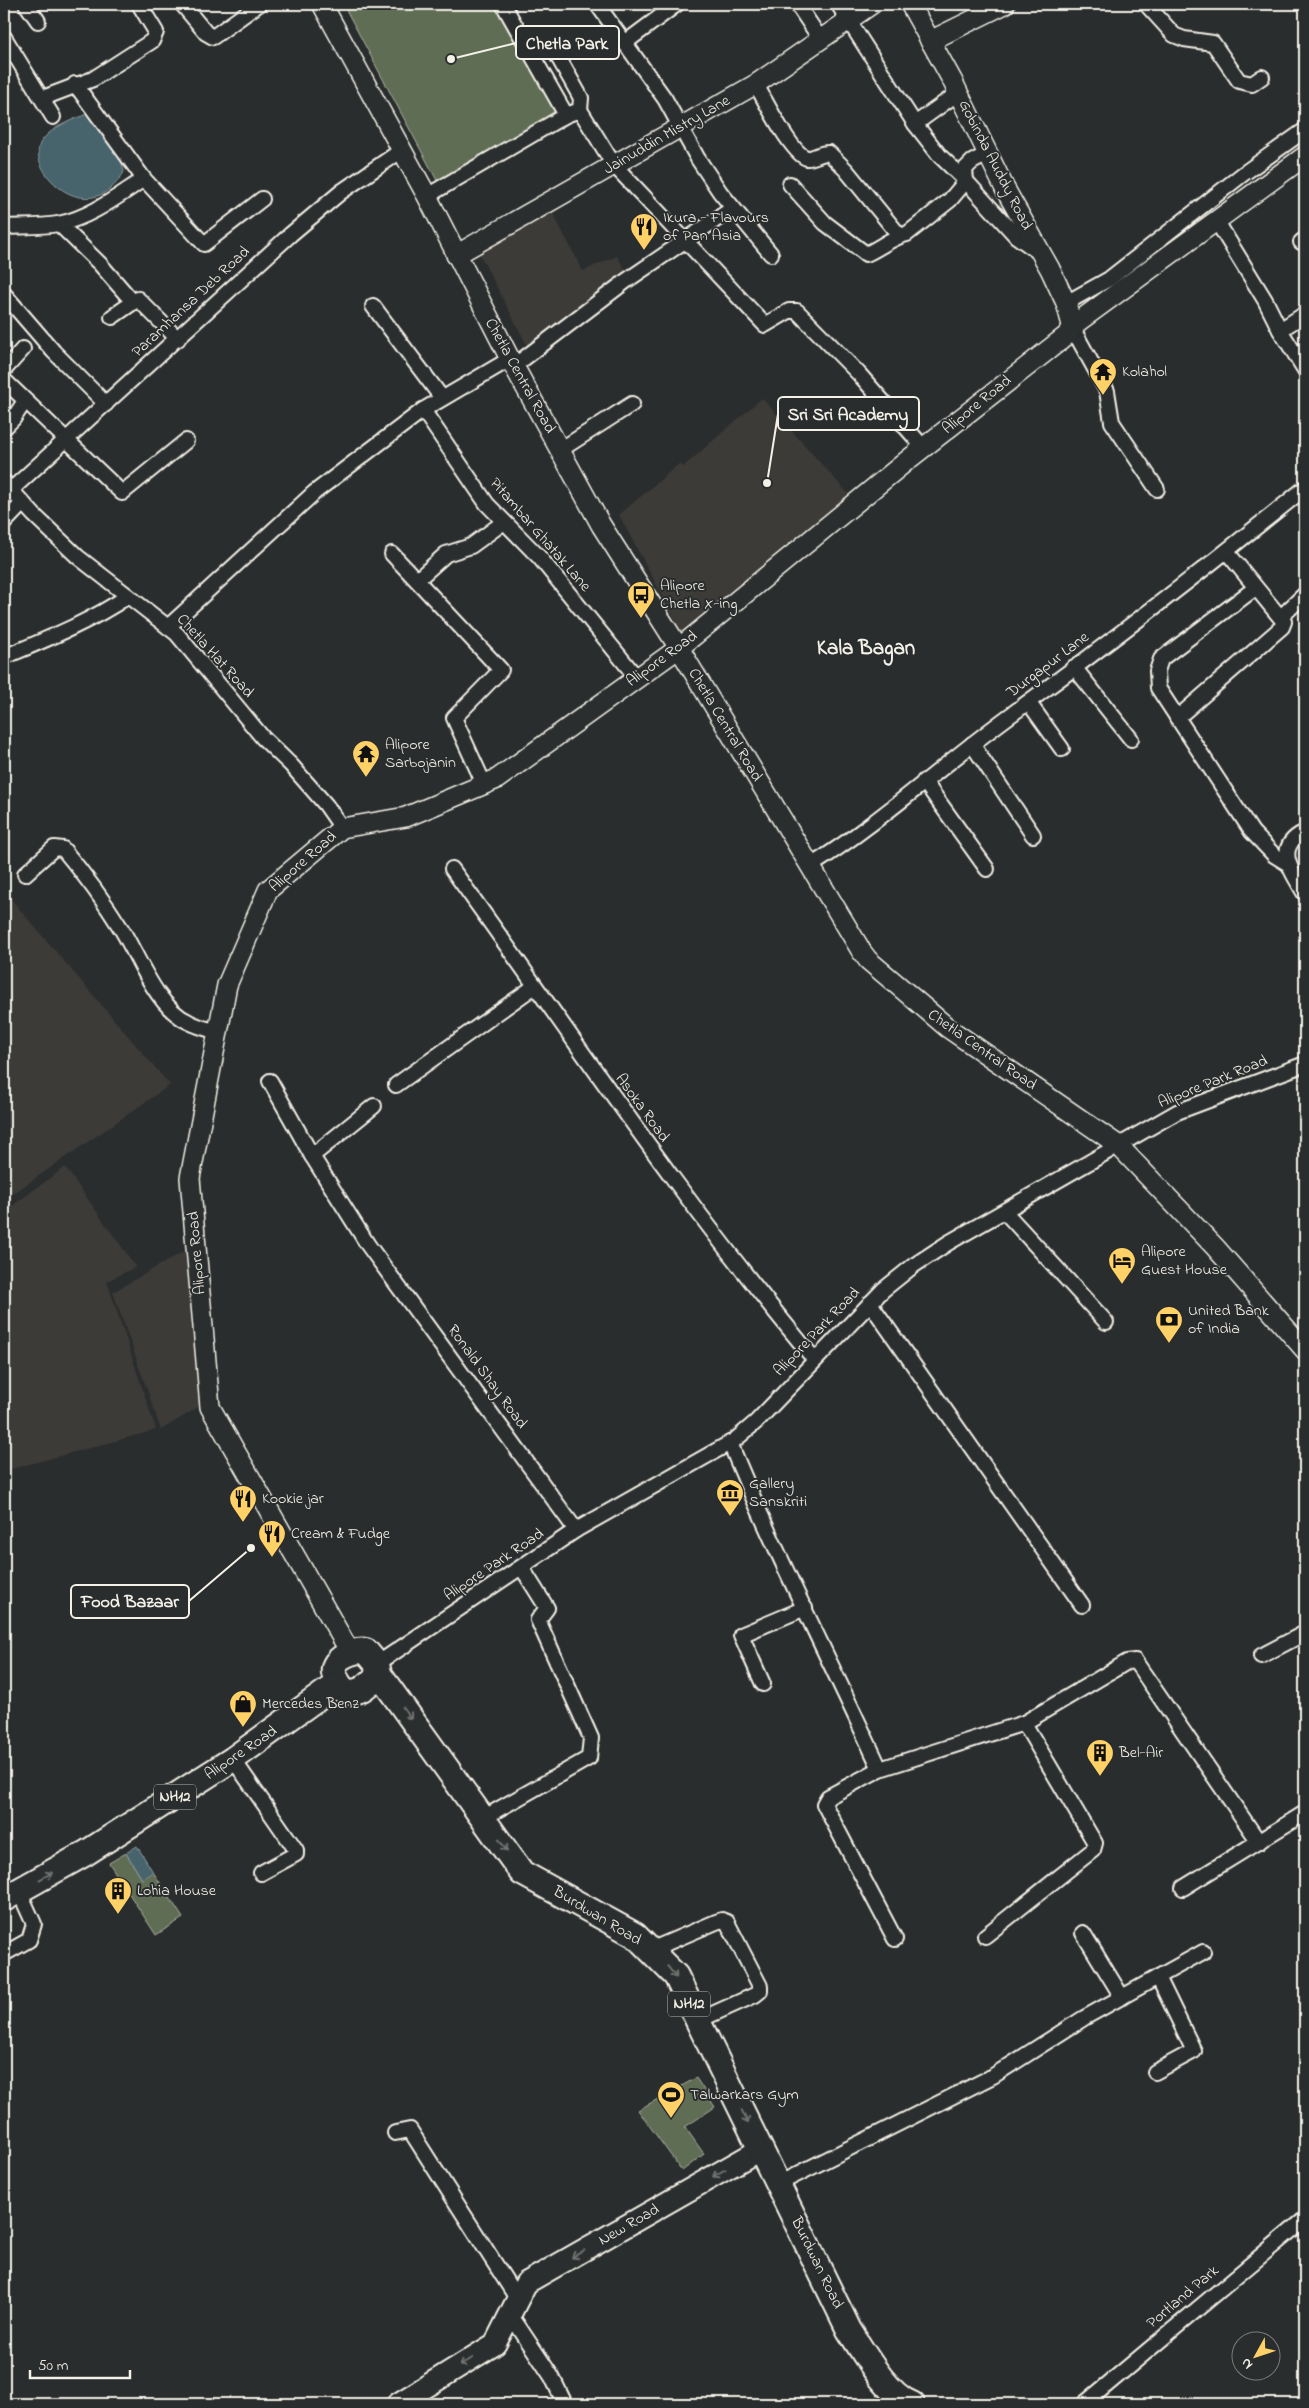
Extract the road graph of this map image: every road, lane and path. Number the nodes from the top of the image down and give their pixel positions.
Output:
1 (26, 4) edge
2 (139, 4) edge
3 (182, 4) edge
4 (259, 4) edge
5 (322, 4) edge
6 (503, 4) edge
7 (597, 4) edge
8 (677, 4) edge
9 (797, 4) edge
10 (872, 4) edge
11 (910, 4) edge
12 (1005, 4) edge
13 (1146, 4) edge
14 (843, 11) edge
15 (38, 20) dead end
16 (4, 37) edge
17 (547, 38) dead end
18 (821, 40) junction
19 (930, 41) junction
20 (626, 42) junction
21 (1262, 77) dead end
22 (74, 84) junction
23 (756, 84) junction
24 (958, 93) junction
25 (43, 98) junction
26 (580, 110) junction
27 (566, 116) junction
28 (53, 117) dead end
29 (915, 124) junction
30 (682, 127) junction
31 (1305, 130) edge
32 (402, 150) junction
33 (987, 154) junction
34 (1305, 156) edge
35 (1305, 164) edge
36 (614, 165) junction
37 (144, 179) junction
38 (966, 181) junction
39 (790, 184) dead end
40 (427, 196) junction
41 (262, 199) dead end
42 (733, 208) junction
43 (59, 224) junction
44 (1218, 225) junction
45 (4, 227) edge
46 (899, 235) junction
47 (687, 241) junction
48 (1040, 253) junction
49 (771, 254) dead end
50 (456, 255) junction
51 (4, 294) edge
52 (134, 302) junction
53 (1066, 304) junction
54 (373, 306) dead end
55 (1305, 314) edge
56 (112, 317) dead end
57 (1078, 325) junction
58 (1280, 330) junction
59 (178, 339) junction
60 (23, 349) dead end
61 (512, 362) junction
62 (4, 370) edge
63 (1305, 370) edge
64 (4, 380) edge
65 (442, 398) junction
66 (25, 401) junction
67 (106, 404) junction
68 (632, 404) dead end
69 (423, 410) junction
70 (4, 428) edge
71 (67, 439) junction
72 (186, 441) dead end
73 (924, 448) junction
74 (560, 450) junction
75 (7, 486) edge
76 (1305, 488) edge
77 (1157, 489) dead end
78 (23, 503) junction
79 (504, 522) junction
80 (4, 523) edge
81 (1227, 552) junction
82 (392, 554) dead end
83 (417, 580) junction
84 (1254, 589) junction
85 (1305, 594) edge
86 (128, 596) junction
87 (1281, 617) junction
88 (168, 627) junction
89 (680, 648) junction
90 (4, 658) edge
91 (1074, 667) junction
92 (637, 678) junction
93 (1029, 702) junction
94 (1177, 718) junction
95 (1131, 739) dead end
96 (972, 744) junction
97 (1062, 749) dead end
98 (924, 781) junction
99 (484, 784) junction
100 (342, 828) junction
101 (1305, 832) edge
102 (1033, 835) dead end
103 (1287, 863) junction
104 (809, 867) junction
105 (452, 869) dead end
106 (987, 869) dead end
107 (25, 874) dead end
108 (1305, 894) edge
109 (535, 986) junction
110 (218, 1032) junction
111 (1305, 1064) edge
112 (270, 1081) dead end
113 (396, 1085) dead end
114 (374, 1106) dead end
115 (1118, 1145) junction
116 (312, 1156) junction
117 (1005, 1212) junction
118 (870, 1303) junction
119 (1106, 1322) dead end
120 (1305, 1350) edge
121 (815, 1360) junction
122 (730, 1443) junction
123 (576, 1530) junction
124 (522, 1568) junction
125 (1082, 1605) dead end
126 (805, 1608) junction
127 (1305, 1632) edge
128 (350, 1652) junction
129 (1261, 1656) dead end
130 (378, 1669) junction
131 (338, 1683) junction
132 (762, 1684) dead end
133 (1024, 1723) junction
134 (233, 1759) junction
135 (880, 1768) junction
136 (1303, 1814) dead end
137 (483, 1818) junction
138 (1259, 1842) junction
139 (261, 1873) dead end
140 (1183, 1888) dead end
141 (11, 1895) edge
142 (1083, 1933) dead end
143 (985, 1936) dead end
144 (895, 1939) dead end
145 (1203, 1952) dead end
146 (654, 1953) junction
147 (4, 1954) edge
148 (1158, 1977) junction
149 (1122, 1997) junction
150 (698, 2021) junction
151 (1155, 2072) dead end
152 (395, 2133) dead end
153 (761, 2149) junction
154 (778, 2184) junction
155 (1305, 2219) edge
156 (514, 2307) junction
157 (398, 2404) edge
158 (565, 2404) edge
159 (912, 2404) edge
160 (1084, 2404) edge

1 - 15 street
2 - 22 street
3 - 4 street
5 - 32 main road, Chetla Central Road
6 - 27 street
7 - 20 street
8 - 20 street
9 - 18 street
10 - 14 main road, Jainuddin Mistry Lane
11 - 19 main road, Gobinda Auddy Road
12 - 19 main road
13 - 21 street
14 - 18 main road, Jainuddin Mistry Lane
14 - 29 street
16 - 25 street
17 - 26 street
18 - 23 main road, Jainuddin Mistry Lane
19 - 24 main road, Gobinda Auddy Road
20 - 30 street
22 - 25 street
22 - 37 street
23 - 30 main road, Jainuddin Mistry Lane
23 - 46 street
24 - 29 street
24 - 33 main road, Gobinda Auddy Road
25 - 28 street
26 - 27 street
26 - 36 street
27 - 40 street
29 - 38 street
30 - 36 main road, Jainuddin Mistry Lane
30 - 42 street
31 - 53 street
32 - 40 main road, Chetla Central Road
32 - 59 street, Paramhansa Deb Road
33 - 38 street
33 - 48 main road, Gobinda Auddy Road
34 - 57 main road, Alipore Road
35 - 44 main road, Alipore Road
36 - 47 street
36 - 50 main road, Jainuddin Mistry Lane
37 - 41 street
37 - 43 street
38 - 46 street
38 - 48 street
39 - 46 street
40 - 50 main road, Chetla Central Road
42 - 47 street
42 - 49 street
43 - 45 street
43 - 52 street
44 - 57 main road, Alipore Road
44 - 58 street
47 - 61 street
47 - 73 street
48 - 53 main road, Gobinda Auddy Road
50 - 61 main road, Chetla Central Road
51 - 67 street
52 - 56 street
52 - 59 street
53 - 57 main road, Gobinda Auddy Road
54 - 65 street
55 - 58 street
57 - 73 main road, Alipore Road
57 - 77 street
58 - 63 street
59 - 67 street, Paramhansa Deb Road
60 - 62 street
61 - 65 street
61 - 74 main road, Chetla Central Road
64 - 66 street
65 - 69 street
66 - 70 street
66 - 71 street
67 - 71 street, Paramhansa Deb Road
68 - 74 street
69 - 79 street, Pitambar Ghatak Lane
69 - 88 street
71 - 72 street
71 - 75 street, Paramhansa Deb Road
73 - 89 main road, Alipore Road
74 - 89 main road, Chetla Central Road
75 - 78 street, Chetla Hat Road
76 - 81 street, Durgapur Lane
78 - 80 street
78 - 86 street, Chetla Hat Road
79 - 83 street
79 - 92 street, Pitambar Ghatak Lane
81 - 84 street
81 - 91 street, Durgapur Lane
82 - 83 street
83 - 99 street
84 - 87 street
84 - 94 street
85 - 87 street
86 - 88 street, Chetla Hat Road
86 - 90 street
87 - 94 street
88 - 100 street, Chetla Hat Road
89 - 92 main road, Alipore Road
89 - 104 main road, Chetla Central Road
91 - 93 street, Durgapur Lane
91 - 95 street
92 - 99 main road, Alipore Road
93 - 96 street, Durgapur Lane
93 - 97 street
94 - 103 street
96 - 98 street, Durgapur Lane
96 - 102 street
98 - 104 street, Durgapur Lane
98 - 106 street
99 - 100 main road, Alipore Road
100 - 110 main road, Alipore Road
101 - 103 street
103 - 108 street
104 - 115 main road, Chetla Central Road
105 - 109 street, Asoka Road
107 - 110 street
109 - 113 street
109 - 121 street, Asoka Road
110 - 128 main road, Alipore Road
111 - 115 street, Alipore Park Road
112 - 116 street, Ronald Shay Road
114 - 116 street
115 - 117 street, Alipore Park Road
115 - 120 main road, Chetla Central Road
116 - 123 street, Ronald Shay Road
117 - 118 street, Alipore Park Road
117 - 119 street
118 - 121 street, Alipore Park Road
118 - 125 street
121 - 122 street, Alipore Park Road
122 - 123 street, Alipore Park Road
122 - 126 street
123 - 124 street, Alipore Park Road
124 - 130 street, Alipore Park Road
124 - 137 street
126 - 132 street
126 - 135 street
127 - 129 street
128 - 130 highway, NH12
128 - 131 highway
130 - 131 highway
130 -> 137 highway, Burdwan Road / NH12
131 - 134 highway, Alipore Road / NH12
133 - 135 street
133 - 138 street
133 - 143 street
134 - 139 street
141 -> 134 highway, Alipore Road / NH12
135 - 144 street
136 - 138 street
137 -> 146 highway, Burdwan Road / NH12
138 - 140 street
141 - 147 street
142 - 149 street
145 - 148 street
146 -> 150 highway, Burdwan Road / NH12
146 - 150 street
148 - 149 street
148 - 151 street
149 - 154 street
150 -> 153 highway, Burdwan Road / NH12
152 - 156 street
153 - 154 highway, Burdwan Road / NH12
153 -> 156 main road, New Road
154 - 159 highway, Burdwan Road / NH12
155 - 160 street, Portland Park
156 -> 157 main road, New Road
156 - 158 street

